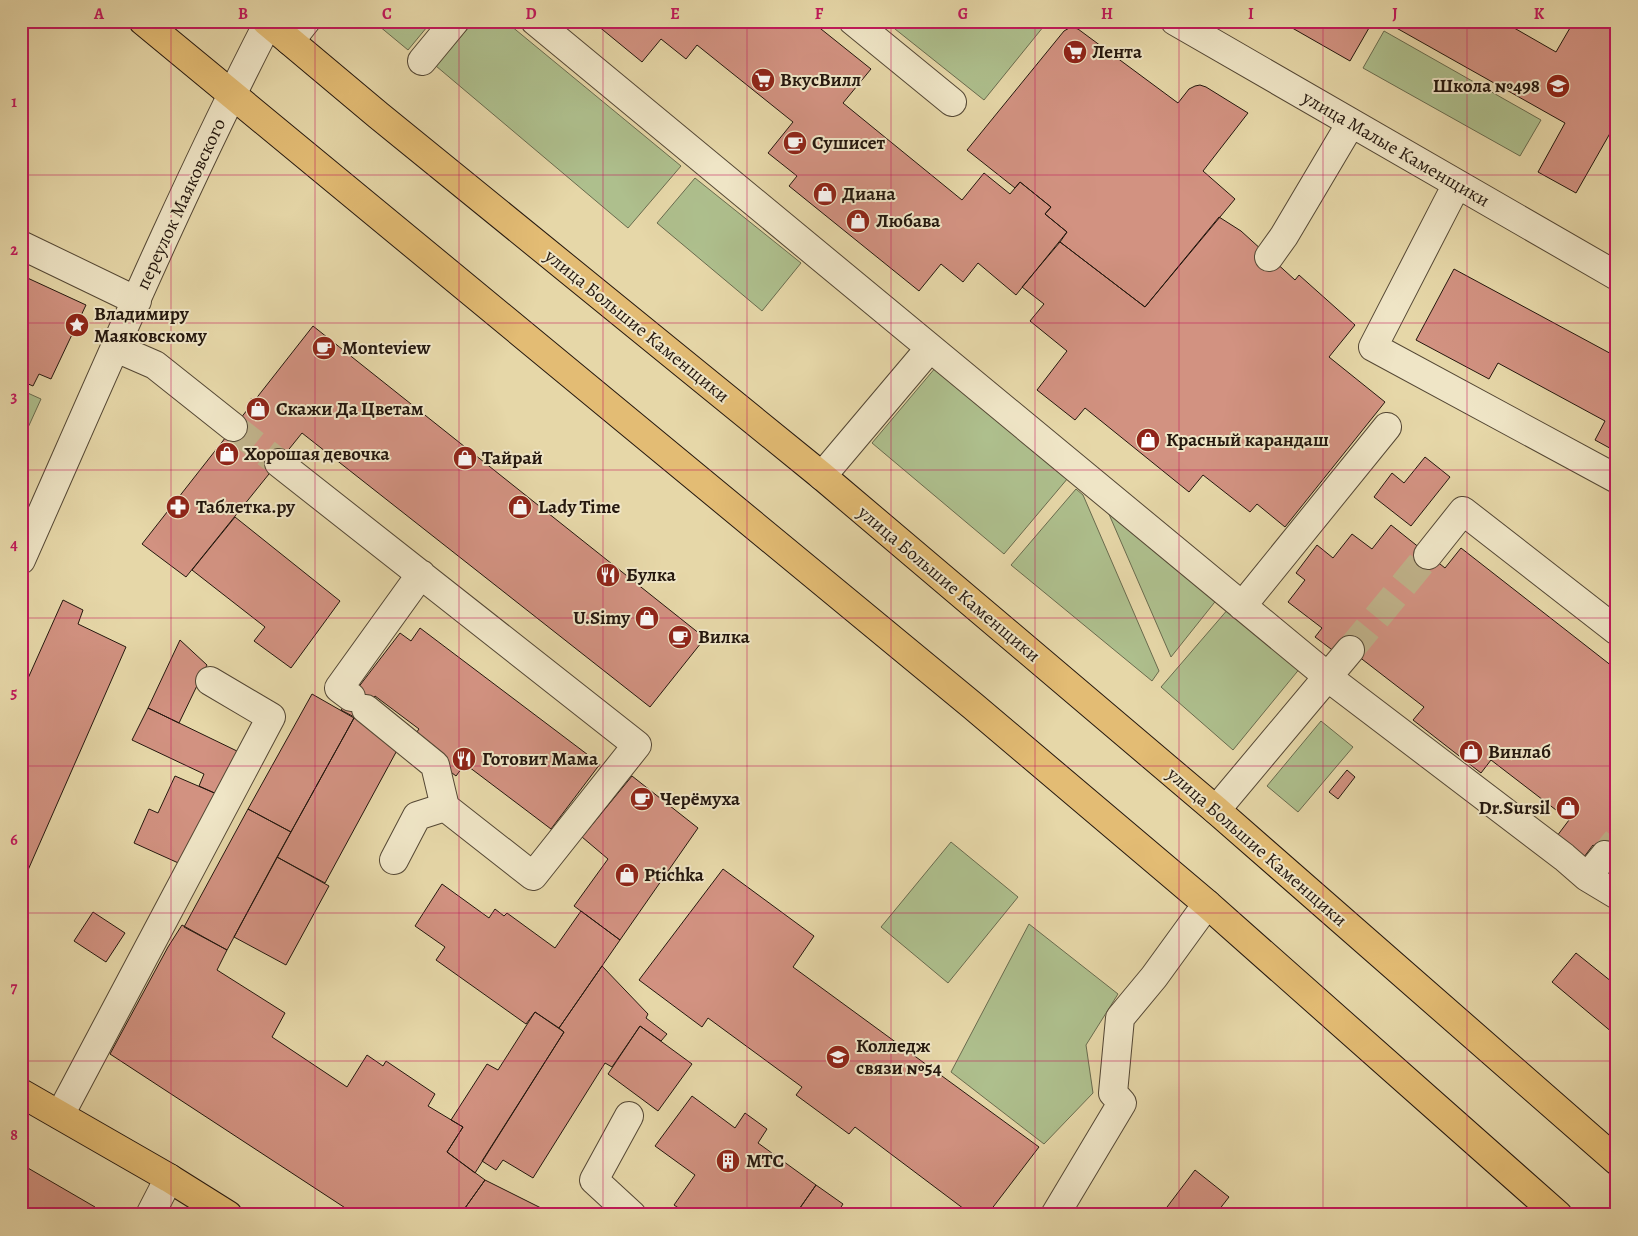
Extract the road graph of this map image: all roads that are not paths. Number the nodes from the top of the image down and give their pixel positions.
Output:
1 (143, 21) edge
2 (455, 21) edge
3 (535, 21) edge
4 (853, 21) edge
5 (1175, 21) edge
6 (267, 22) edge
7 (298, 31) edge
8 (422, 60) dead end
9 (231, 94) junction
10 (952, 102) dead end
11 (1351, 123) junction
12 (1457, 184) junction
13 (21, 246) edge
14 (1269, 257) dead end
15 (1617, 276) edge
16 (136, 301) junction
17 (116, 348) junction
18 (930, 348) junction
19 (233, 427) tunnel mouth
20 (1387, 427) dead end
21 (278, 463) tunnel mouth
22 (822, 476) junction
23 (1617, 479) edge
24 (1428, 555) tunnel mouth
25 (21, 560) edge
26 (421, 574) junction
27 (1242, 606) junction
28 (1617, 631) edge
29 (1350, 650) tunnel mouth
30 (1328, 677) junction
31 (210, 681) dead end
32 (445, 807) junction
33 (1216, 810) junction
34 (1605, 855) tunnel mouth
35 (394, 860) dead end
36 (1587, 877) junction
37 (1617, 895) edge
38 (1207, 904) junction
39 (21, 1093) edge
40 (60, 1115) junction
41 (629, 1116) dead end
42 (1617, 1161) edge
43 (169, 1178) junction
44 (150, 1215) edge
45 (228, 1215) edge
46 (632, 1215) edge
47 (1055, 1215) edge
48 (1558, 1215) edge

1 - 9 main road
2 - 8 street
3 - 18 street
4 - 10 street
5 - 11 street, улица Малые Каменщики
6 - 7 main road, улица Большие Каменщики
6 - 9 street, улица Большие Каменщики
7 - 22 main road, улица Большие Каменщики
9 - 16 street, переулок Маяковского
9 - 38 main road
11 - 12 street, улица Малые Каменщики
11 - 14 street
12 - 15 street, улица Малые Каменщики
12 - 23 street
13 - 16 street
16 - 17 street, переулок Маяковского
17 - 19 street
17 - 25 street, переулок Маяковского
18 - 22 street
18 - 27 street
20 - 27 street
21 - 26 street
22 - 33 main road, улица Большие Каменщики
24 - 28 street
26 - 32 street
26 - 32 street
27 - 30 street
29 - 30 street
30 - 33 street
30 - 36 street
31 - 40 street
32 - 35 street
33 - 42 main road, улица Большие Каменщики
34 - 36 street
36 - 37 street
38 - 47 street
38 - 48 main road
39 - 40 main road
40 - 43 main road
41 - 46 street
43 - 44 street
43 - 45 main road

